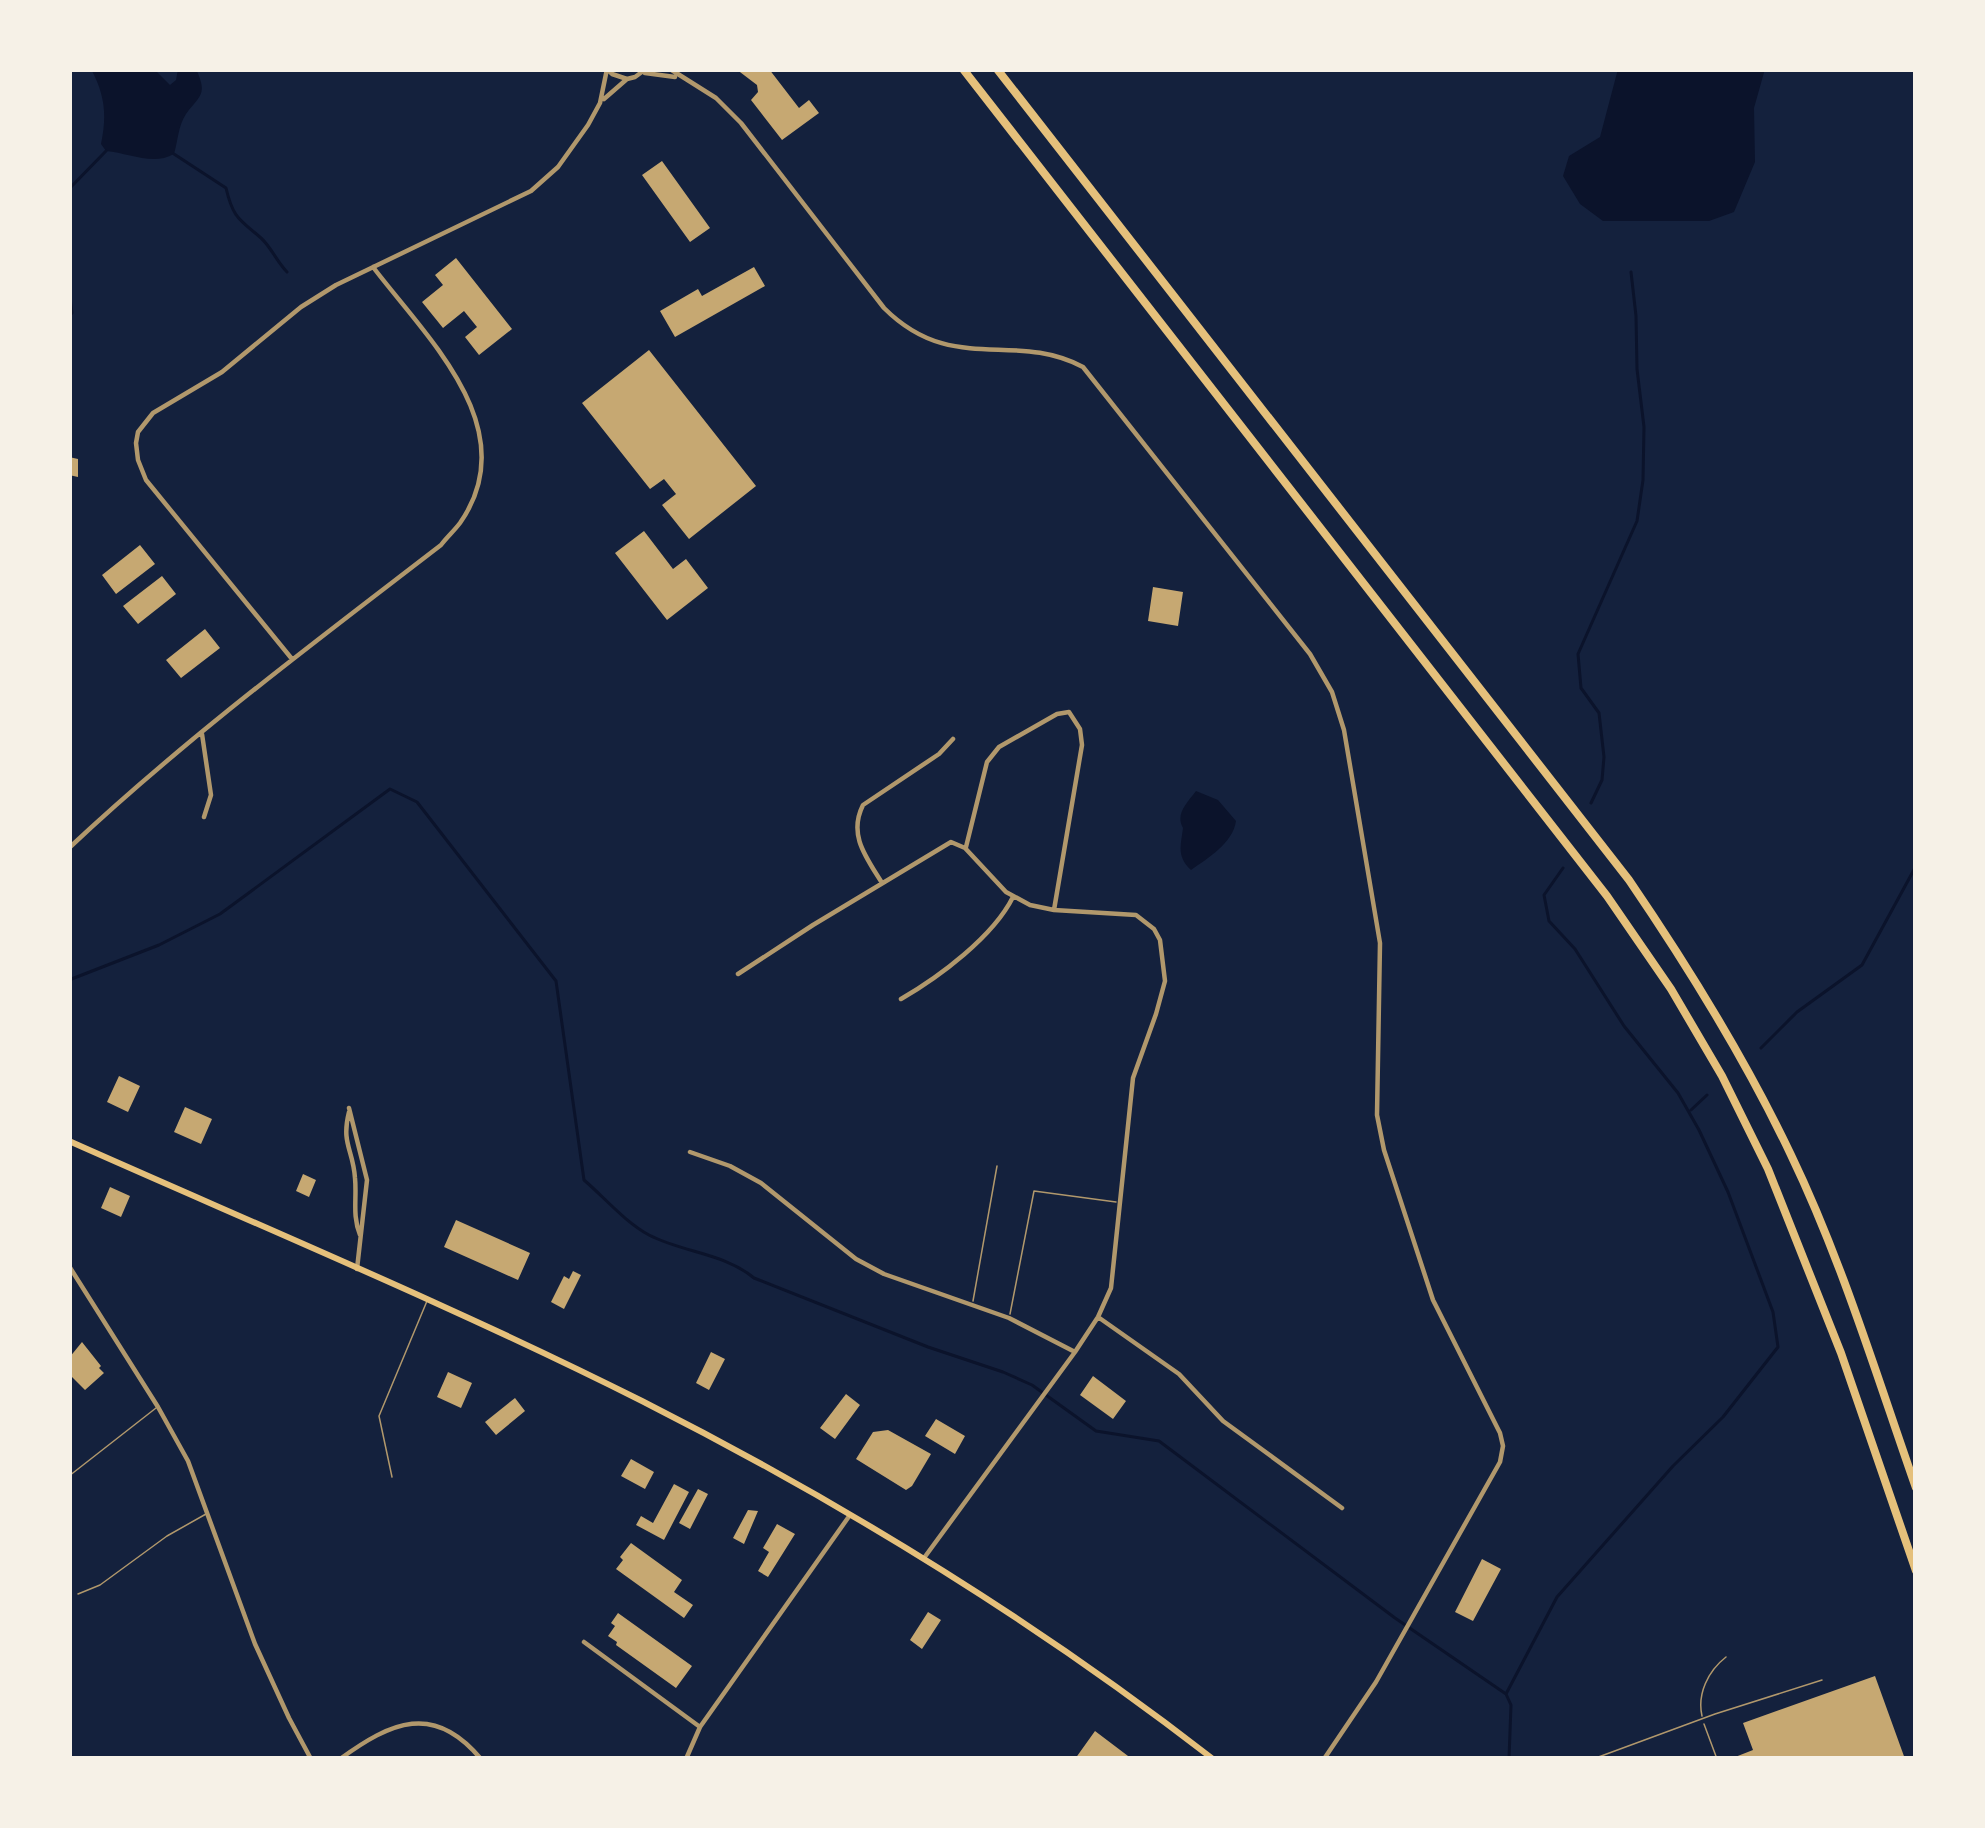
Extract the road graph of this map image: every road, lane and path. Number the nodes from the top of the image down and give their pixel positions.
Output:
1 (607, 69) edge
2 (670, 69) edge
3 (962, 69) edge
4 (997, 69) edge
5 (644, 71) edge
6 (681, 77) junction
7 (627, 79) junction
8 (600, 103) junction
9 (373, 267) junction
10 (292, 659) junction
11 (202, 734) junction
12 (953, 739) dead end
13 (204, 817) dead end
14 (69, 848) edge
15 (965, 848) junction
16 (882, 883) junction
17 (1013, 897) junction
18 (1054, 910) junction
19 (738, 974) dead end
20 (901, 999) dead end
21 (69, 1141) edge
22 (690, 1152) dead end
23 (997, 1166) dead end
24 (1122, 1202) junction
25 (360, 1235) junction
26 (69, 1266) edge
27 (357, 1269) junction
28 (427, 1300) junction
29 (972, 1305) junction
30 (1098, 1317) junction
31 (1009, 1318) junction
32 (1075, 1352) junction
33 (158, 1407) junction
34 (69, 1476) edge
35 (392, 1478) dead end
36 (1916, 1488) edge
37 (1342, 1508) dead end
38 (207, 1514) junction
39 (850, 1515) junction
40 (924, 1558) junction
41 (1916, 1570) edge
42 (78, 1594) dead end
43 (584, 1642) dead end
44 (1726, 1657) dead end
45 (1822, 1679) dead end
46 (1703, 1720) junction
47 (700, 1727) junction
48 (311, 1759) edge
49 (340, 1759) edge
50 (481, 1759) edge
51 (686, 1759) edge
52 (1213, 1759) edge
53 (1324, 1759) edge
54 (1593, 1759) edge
55 (1717, 1759) edge

1 - 7 street
1 - 8 street
2 - 6 street
3 - 41 highway
4 - 36 highway
5 - 6 street
5 - 7 street
6 - 53 street
7 - 8 street
8 - 9 street
9 - 10 street
9 - 10 street
10 - 11 street
11 - 13 street
11 - 14 street
12 - 16 street
15 - 16 street
15 - 17 street
15 - 18 street
16 - 19 street
17 - 18 street
17 - 20 street
18 - 24 street
21 - 27 main road
22 - 29 street
23 - 29 lane
24 - 30 street
24 - 31 lane
25 - 25 street
25 - 27 street
26 - 33 street
27 - 28 main road
28 - 35 lane
28 - 39 main road
29 - 31 street
30 - 32 street
30 - 37 street
31 - 32 street
32 - 40 street
33 - 34 lane
33 - 38 street
38 - 42 lane
38 - 48 street
39 - 40 main road
39 - 47 street
40 - 52 main road
43 - 47 street
44 - 46 lane
45 - 46 lane
46 - 54 lane
46 - 55 lane
47 - 51 street
49 - 50 street

